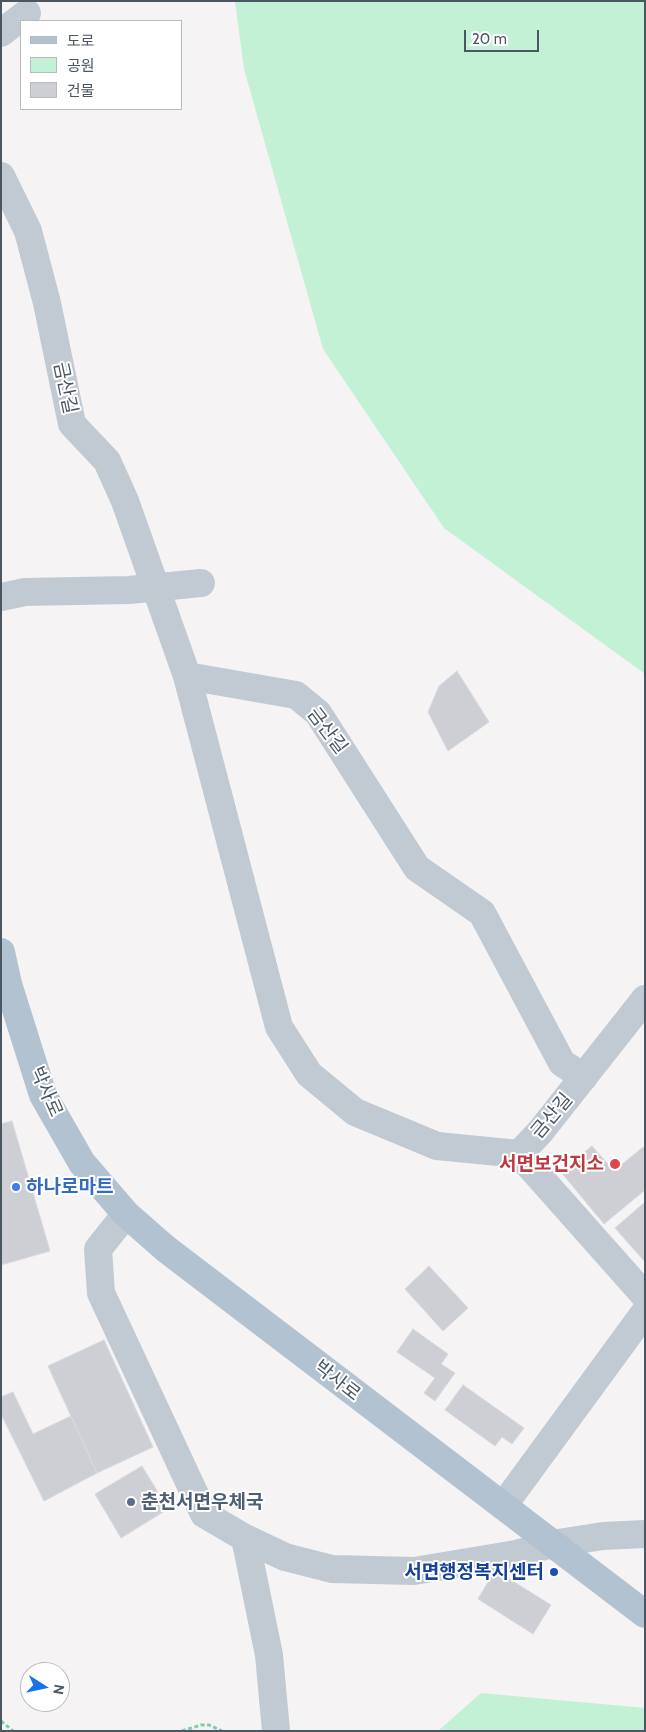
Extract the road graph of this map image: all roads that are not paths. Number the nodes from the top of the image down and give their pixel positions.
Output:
1 (28, 13) dead end
2 (1, 33) edge
3 (1, 176) edge
4 (201, 583) dead end
5 (154, 587) junction
6 (1, 597) edge
7 (187, 676) junction
8 (1, 952) edge
9 (645, 999) edge
10 (584, 1077) junction
11 (519, 1154) junction
12 (126, 1214) junction
13 (645, 1296) edge
14 (645, 1312) edge
15 (503, 1506) junction
16 (645, 1534) edge
17 (245, 1538) junction
18 (552, 1544) junction
19 (645, 1614) edge
20 (276, 1731) edge

1 - 2 street
3 - 5 street, 금산길
4 - 5 street
5 - 6 street
5 - 7 street, 금산길
7 - 10 street, 금산길
7 - 11 street
8 - 12 main road, 박사로
9 - 10 street, 금산길
10 - 11 street, 금산길
11 - 13 street, 금산길
12 - 15 main road, 박사로
12 - 17 street
14 - 15 street
15 - 18 main road, 박사로
16 - 18 street
17 - 18 street
17 - 20 street
18 - 19 main road, 박사로

